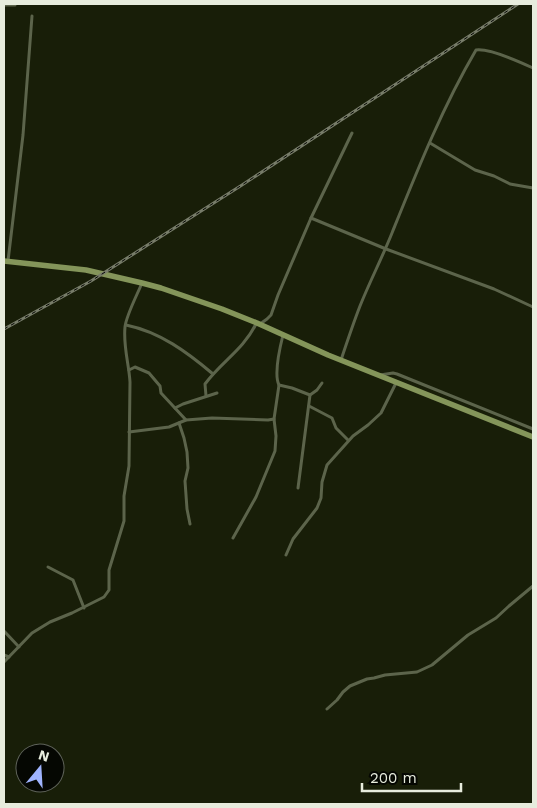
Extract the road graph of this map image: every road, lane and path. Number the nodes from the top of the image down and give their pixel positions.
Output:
1 (4, 5) edge
2 (15, 5) dead end
3 (32, 16) dead end
4 (533, 68) edge
5 (352, 133) dead end
6 (430, 143) junction
7 (533, 188) edge
8 (311, 218) junction
9 (386, 248) junction
10 (6, 262) edge
11 (142, 283) junction
12 (533, 307) edge
13 (258, 324) junction
14 (125, 325) junction
15 (283, 334) junction
16 (341, 360) junction
17 (129, 370) junction
18 (213, 374) junction
19 (377, 375) junction
20 (396, 383) junction
21 (322, 384) dead end
22 (279, 385) junction
23 (217, 393) dead end
24 (310, 395) junction
25 (206, 396) junction
26 (309, 406) junction
27 (175, 408) junction
28 (274, 419) junction
29 (186, 420) junction
30 (179, 423) junction
31 (533, 429) edge
32 (129, 432) junction
33 (533, 437) edge
34 (348, 440) junction
35 (298, 488) dead end
36 (190, 524) dead end
37 (233, 538) dead end
38 (286, 554) dead end
39 (48, 567) dead end
40 (533, 586) edge
41 (84, 608) junction
42 (4, 631) edge
43 (19, 648) junction
44 (4, 655) edge
45 (9, 658) junction
46 (4, 662) edge
47 (327, 709) dead end

1 - 2 street
3 - 10 street
4 - 6 street
5 - 8 street
6 - 7 street
6 - 9 street
8 - 9 street
8 - 13 street
9 - 12 street
9 - 16 street
10 - 11 main road
11 - 13 main road
11 - 14 street
13 - 15 main road
13 - 18 street
14 - 17 street
14 - 18 street
15 - 16 main road
15 - 22 street
16 - 19 main road
17 - 27 street
17 - 32 street
18 - 25 street
19 - 20 main road
19 - 31 street
20 - 33 main road
20 - 34 street
21 - 24 street
22 - 24 street
22 - 28 street
23 - 25 street
24 - 26 street
25 - 27 street
26 - 34 street
26 - 35 street
27 - 29 street
28 - 29 street
28 - 37 street
29 - 30 street
30 - 32 street
30 - 36 street
32 - 41 street
34 - 38 street
39 - 41 street
40 - 47 street
41 - 43 street
42 - 43 street
43 - 45 street
44 - 45 street
45 - 46 street

